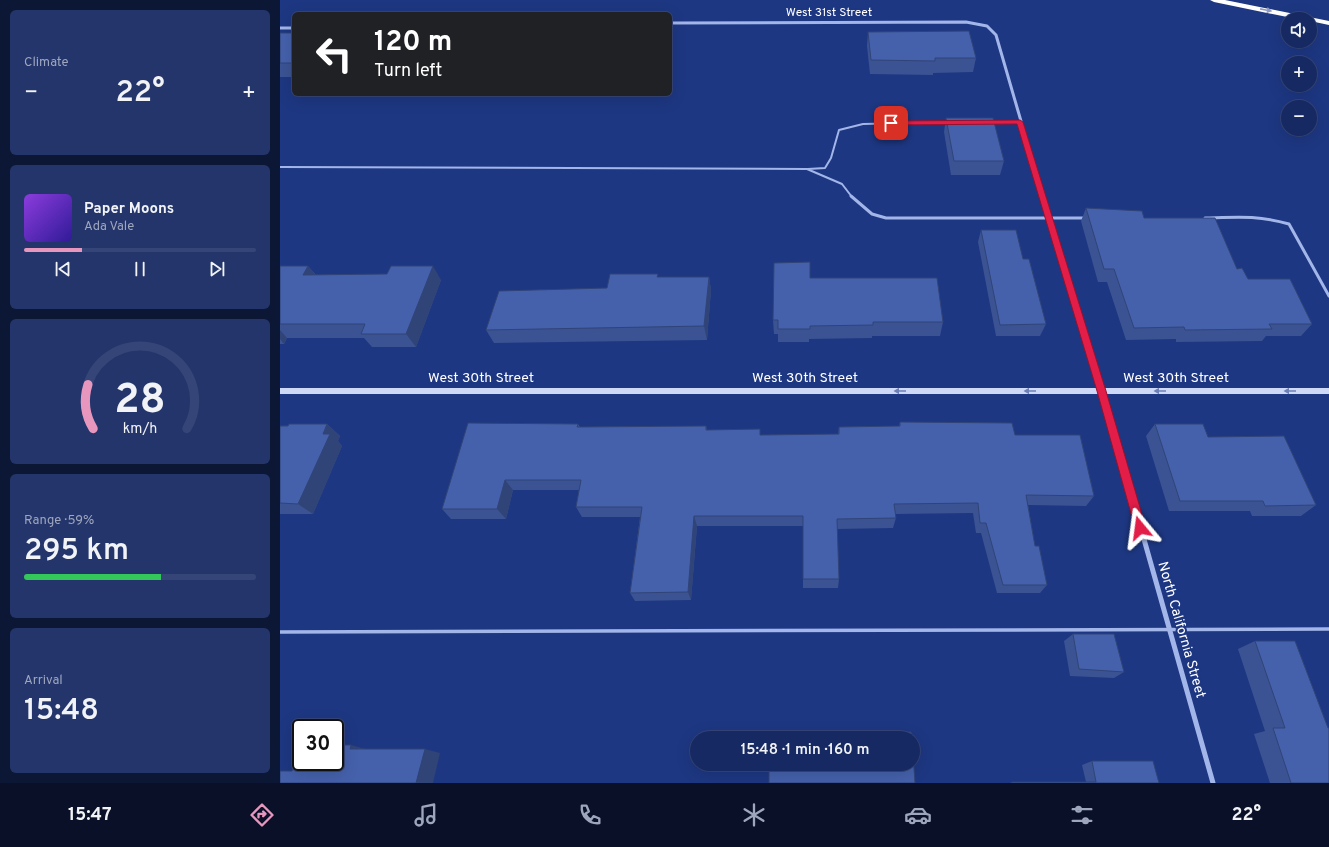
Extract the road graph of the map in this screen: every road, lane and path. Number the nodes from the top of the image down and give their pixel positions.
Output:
1 (1214, 0) edge
2 (1281, 13) edge
3 (1317, 20) edge
4 (672, 23) edge
5 (1329, 23) edge
6 (987, 25) joint
7 (280, 28) edge
8 (292, 28) edge
9 (953, 122) edge
10 (990, 122) edge
11 (1020, 122) junction
12 (280, 167) edge
13 (807, 169) junction
14 (1049, 217) junction
15 (1093, 218) edge
16 (1200, 218) edge
17 (1329, 296) edge
18 (280, 391) edge
19 (1102, 391) junction
20 (1329, 391) edge
21 (1169, 629) junction
22 (1329, 629) edge
23 (280, 632) edge
24 (1213, 783) edge

1 -> 2 highway
3 - 5 highway
4 - 6 street, West 31st Street
6 - 11 street, North California Street
7 - 8 street
9 - 13 lane
10 - 11 lane
11 - 14 street, North California Street
12 - 13 lane
13 - 14 lane
14 - 15 lane
14 - 19 street, North California Street
16 - 17 lane
19 -> 18 main road, West 30th Street
20 -> 19 main road, West 30th Street
19 - 21 street, North California Street
21 - 22 lane
21 - 23 lane
21 - 24 street, North California Street

